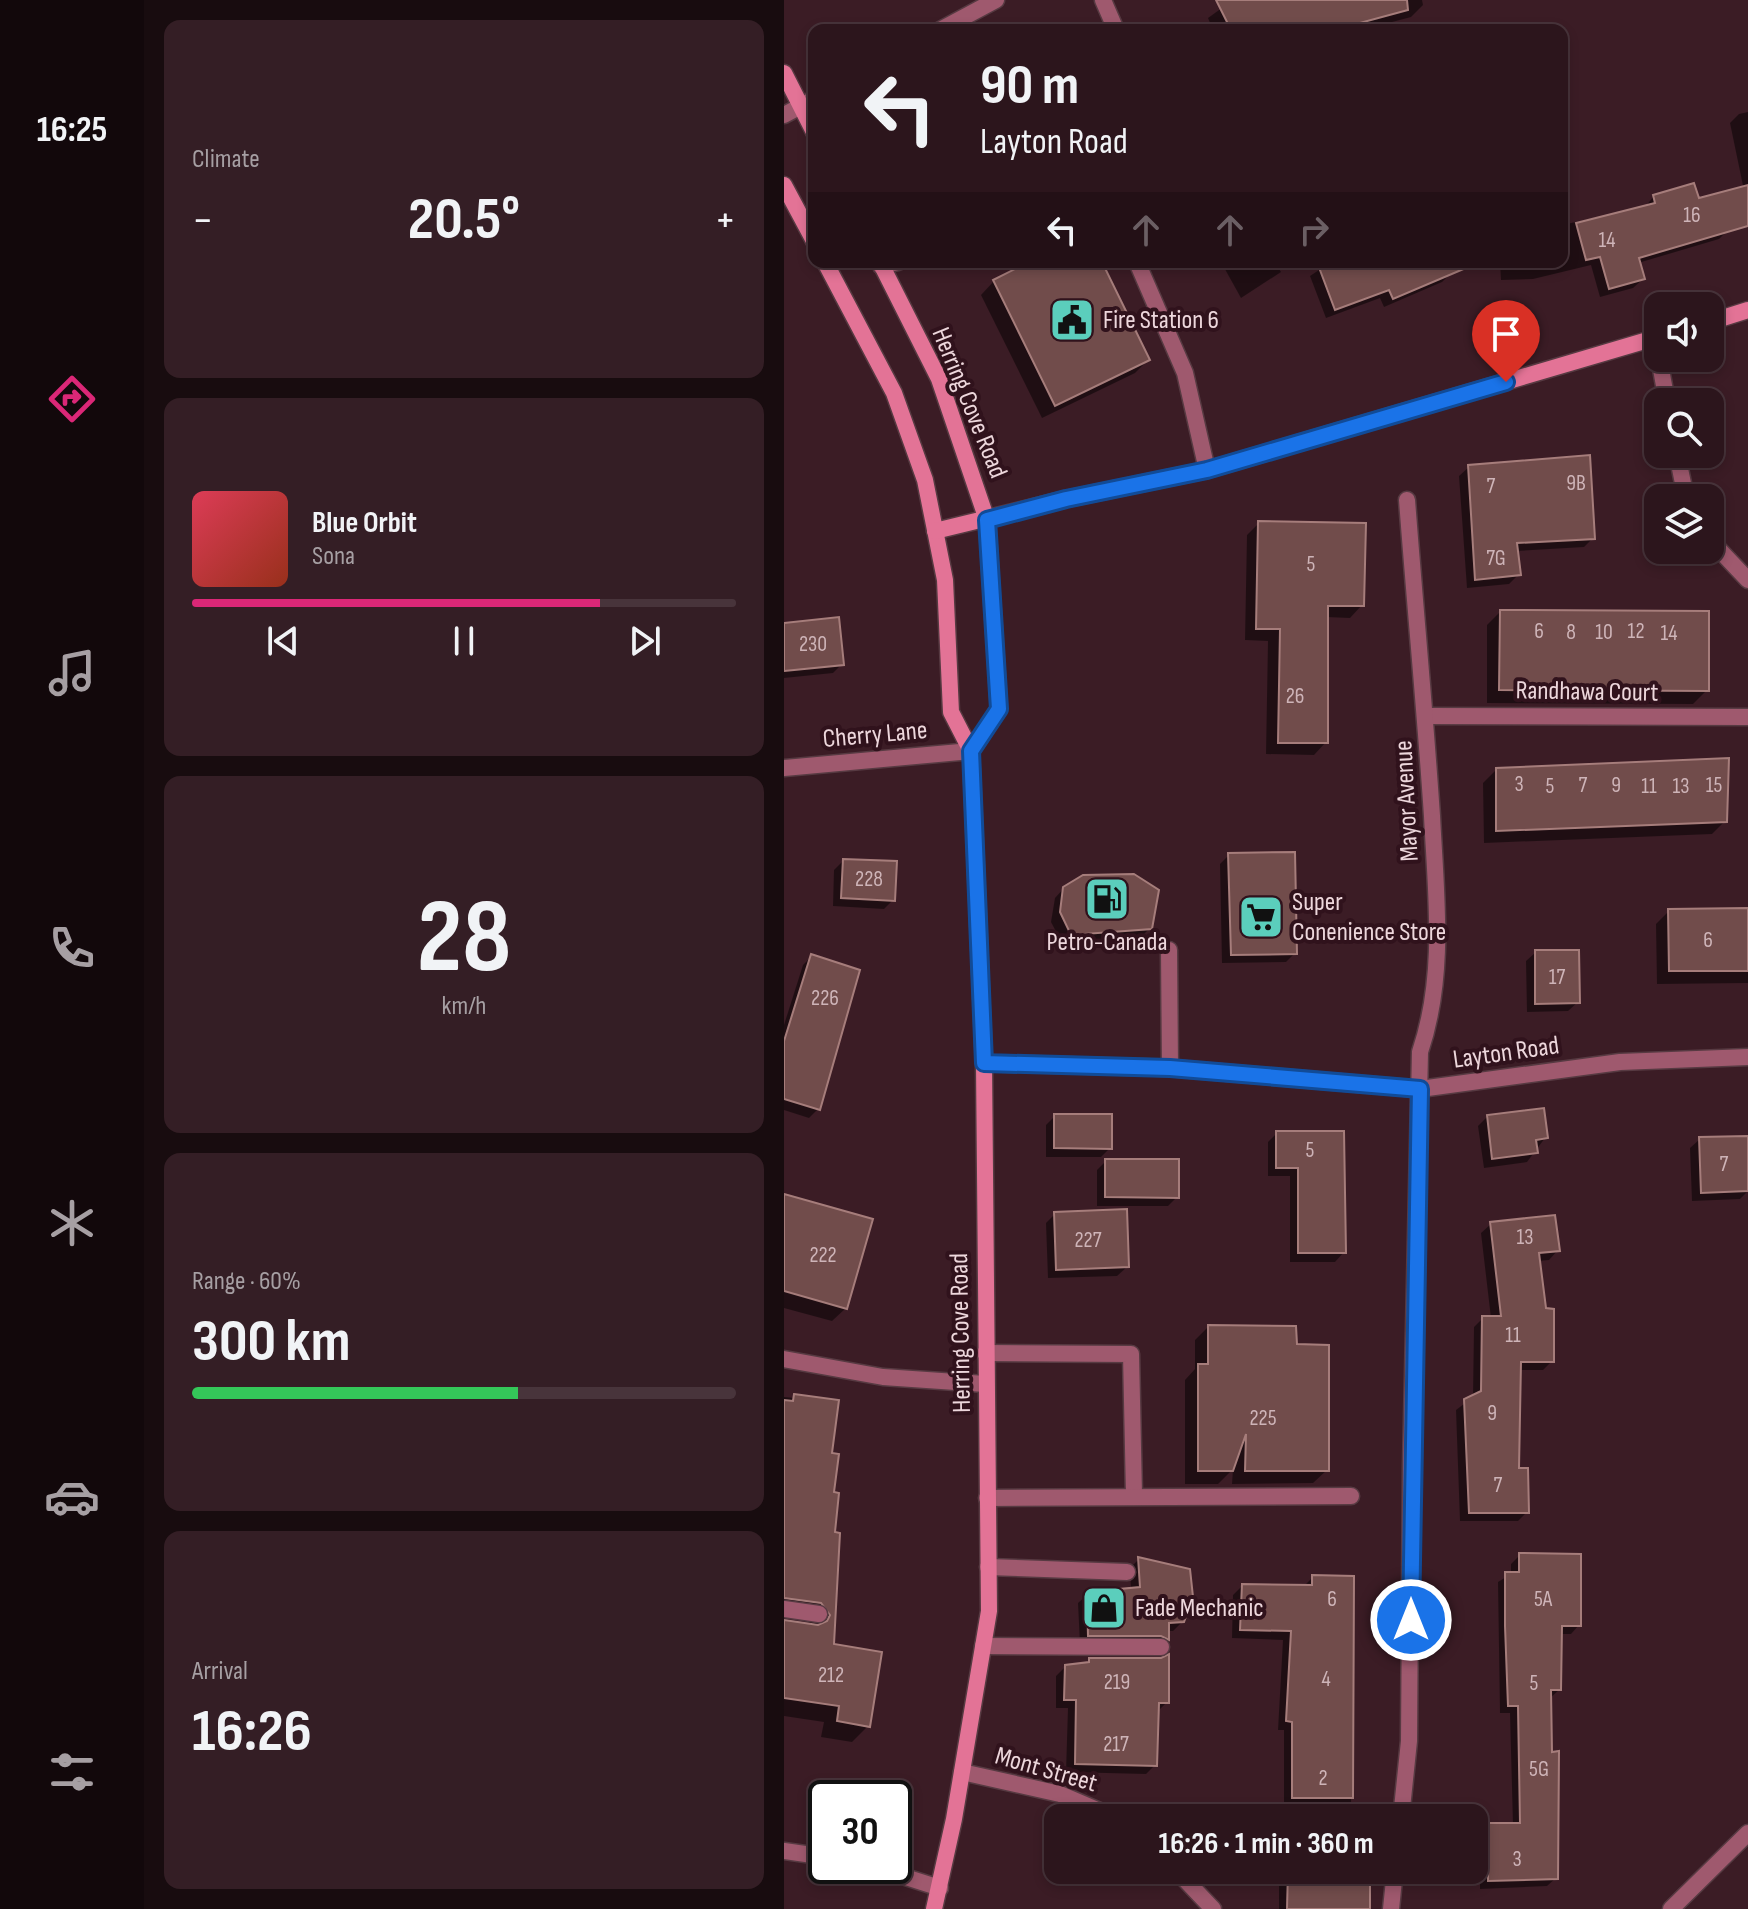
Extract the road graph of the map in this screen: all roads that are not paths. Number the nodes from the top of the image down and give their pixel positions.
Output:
1 (996, 0) edge
2 (1103, 0) edge
3 (951, 24) edge
4 (1113, 24) edge
5 (784, 73) edge
6 (807, 102) edge
7 (784, 115) edge
8 (784, 185) edge
9 (808, 230) edge
10 (828, 268) edge
11 (888, 268) edge
12 (1140, 268) edge
13 (1748, 310) edge
14 (1724, 318) edge
15 (1644, 351) edge
16 (1207, 470) junction
17 (1407, 500) dead end
18 (987, 520) junction
19 (935, 531) junction
20 (1724, 555) edge
21 (1748, 580) edge
22 (1426, 716) junction
23 (1748, 717) edge
24 (971, 751) junction
25 (784, 768) edge
26 (1169, 950) dead end
27 (1748, 1057) edge
28 (984, 1063) junction
29 (1170, 1068) junction
30 (1420, 1089) junction
31 (985, 1353) junction
32 (784, 1359) edge
33 (985, 1384) junction
34 (1134, 1495) junction
35 (1351, 1496) dead end
36 (987, 1498) junction
37 (988, 1567) junction
38 (1127, 1572) dead end
39 (784, 1609) edge
40 (819, 1614) dead end
41 (983, 1646) junction
42 (1161, 1647) dead end
43 (962, 1772) junction
44 (1083, 1804) edge
45 (1402, 1804) edge
46 (1748, 1833) edge
47 (784, 1851) edge
48 (808, 1854) edge
49 (912, 1879) edge
50 (1189, 1884) edge
51 (1394, 1884) edge
52 (940, 1888) junction
53 (934, 1909) edge
54 (1213, 1909) edge
55 (1391, 1909) edge
56 (1671, 1909) edge

1 - 3 street
2 - 4 street
5 - 6 main road
6 - 7 street
8 - 9 main road
10 - 19 main road, Herring Cove Road
11 - 18 main road, Herring Cove Road
12 - 16 street
13 - 14 main road
15 - 16 main road
16 - 18 main road
17 - 22 street, Mayor Avenue
18 - 19 main road
18 - 24 main road, Herring Cove Road
19 - 24 main road, Herring Cove Road
20 - 21 street
22 - 23 street, Randhawa Court
22 - 30 street, Mayor Avenue
24 - 25 street, Cherry Lane
24 - 28 main road, Herring Cove Road
26 - 29 street
27 - 30 street, Layton Road
28 - 29 street, Layton Road
28 - 31 main road, Herring Cove Road
29 - 30 street, Layton Road
30 - 45 street, Mayor Avenue
31 - 33 main road, Herring Cove Road
31 - 34 street
32 - 33 street
33 - 36 main road, Herring Cove Road
34 - 35 street
34 - 36 street
36 - 37 main road, Herring Cove Road
37 - 38 street
37 - 41 main road, Herring Cove Road
39 - 40 street
41 - 42 street
41 - 43 main road, Herring Cove Road
43 - 44 street, Mont Street
43 - 52 main road, Herring Cove Road
46 - 56 street
47 - 48 street
49 - 52 street
50 - 54 street
51 - 55 street
52 - 53 main road, Herring Cove Road

